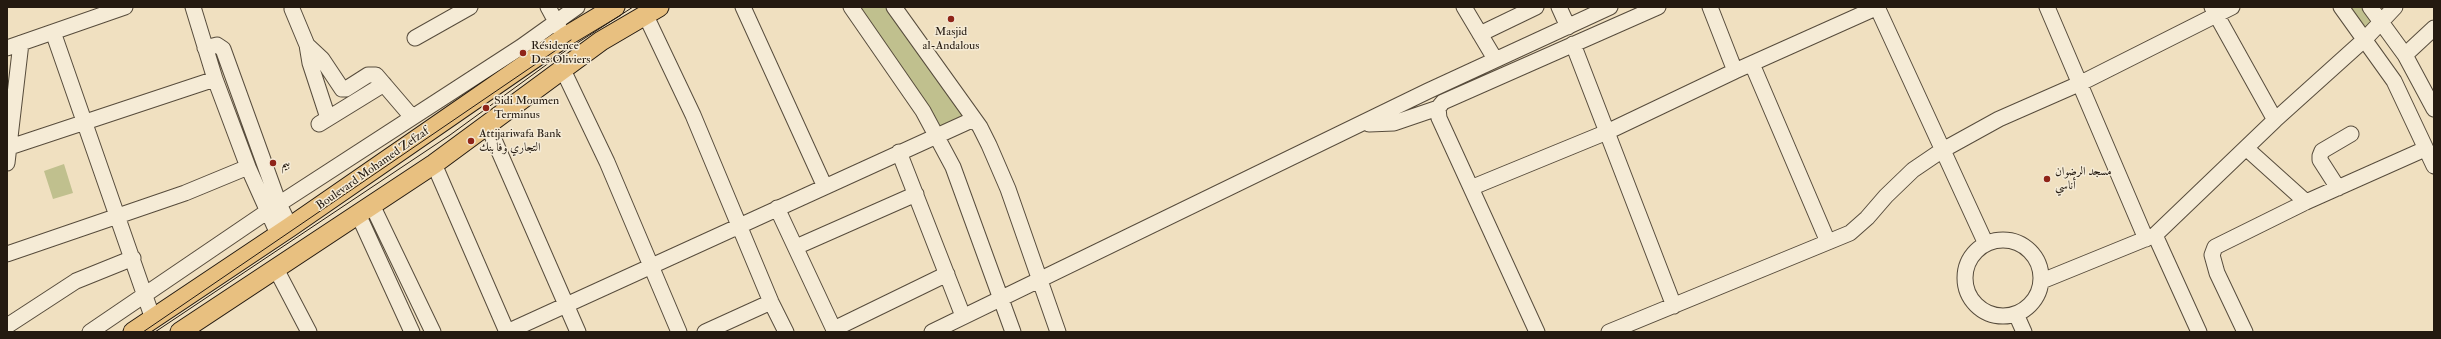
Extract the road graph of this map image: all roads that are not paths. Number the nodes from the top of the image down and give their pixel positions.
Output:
1 (125, 7) edge
2 (193, 7) edge
3 (470, 7) edge
4 (548, 7) edge
5 (577, 7) edge
6 (615, 7) edge
7 (743, 7) edge
8 (851, 7) edge
9 (894, 7) edge
10 (1464, 7) edge
11 (1536, 7) edge
12 (1559, 7) edge
13 (1610, 7) edge
14 (1658, 7) edge
15 (1710, 7) edge
16 (1877, 7) edge
17 (2047, 7) edge
18 (2232, 7) edge
19 (2342, 7) edge
20 (2370, 7) edge
21 (2395, 7) edge
22 (292, 9) dead end
23 (652, 11) edge
24 (2213, 11) edge
25 (2380, 22) junction
26 (1568, 27) junction
27 (2434, 28) edge
28 (561, 30) junction
29 (53, 32) junction
30 (1480, 34) junction
31 (415, 38) dead end
32 (2365, 39) junction
33 (1573, 44) junction
34 (307, 45) junction
35 (14, 46) edge
36 (205, 48) junction
37 (2405, 55) junction
38 (1495, 59) junction
39 (1752, 64) junction
40 (563, 70) junction
41 (1735, 70) junction
42 (215, 79) junction
43 (2081, 83) junction
44 (384, 84) junction
45 (1438, 108) junction
46 (2434, 109) edge
47 (412, 117) junction
48 (974, 119) junction
49 (2275, 120) junction
50 (85, 123) junction
51 (1363, 124) junction
52 (488, 126) junction
53 (1606, 132) junction
54 (2351, 134) dead end
55 (936, 135) junction
56 (2246, 148) junction
57 (2425, 149) junction
58 (1941, 151) junction
59 (899, 152) junction
60 (8, 153) edge
61 (434, 164) junction
62 (2434, 166) edge
63 (248, 167) junction
64 (825, 187) junction
65 (1473, 187) junction
66 (2338, 188) junction
67 (916, 194) junction
68 (2306, 202) junction
69 (274, 208) junction
70 (778, 208) junction
71 (365, 210) junction
72 (118, 216) junction
73 (740, 226) junction
74 (284, 230) junction
75 (2150, 237) junction
76 (1828, 242) junction
77 (1986, 244) junction
78 (796, 247) junction
79 (7, 254) edge
80 (133, 258) junction
81 (650, 266) junction
82 (276, 269) junction
83 (947, 274) junction
84 (1041, 280) junction
85 (2042, 280) junction
86 (145, 295) junction
87 (1001, 298) junction
88 (771, 302) junction
89 (566, 305) junction
90 (1674, 306) junction
91 (2016, 314) junction
92 (153, 319) junction
93 (959, 323) edge
94 (7, 326) edge
95 (184, 331) edge
96 (834, 331) edge
97 (2241, 331) edge
98 (90, 332) edge
99 (133, 332) edge
100 (309, 332) edge
101 (412, 332) edge
102 (433, 332) edge
103 (507, 332) edge
104 (578, 332) edge
105 (679, 332) edge
106 (705, 332) edge
107 (786, 332) edge
108 (932, 332) edge
109 (1014, 332) edge
110 (1058, 332) edge
111 (1537, 332) edge
112 (1609, 332) edge
113 (2024, 332) edge
114 (2199, 332) edge

1 - 29 street
2 - 36 street
3 - 31 street
4 - 28 street
5 - 28 street
6 - 28 main road, Boulevard Mohamed Zefzaf
7 - 64 street
8 - 55 street
9 - 48 street
10 - 30 street
11 - 30 street
12 - 26 street
13 - 26 street
14 - 33 street
15 - 41 street
16 - 39 street
16 - 58 street
17 - 43 street
18 - 24 street
19 - 32 street
20 - 25 street
21 - 25 street
22 - 34 street
23 - 40 main road
23 - 73 street
24 - 43 street
24 - 49 street
25 - 32 street
25 - 37 street
26 - 38 street
27 - 37 street
28 - 47 street
28 - 74 main road, Boulevard Mohamed Zefzaf
29 - 35 street
29 - 50 street
30 - 38 street
32 - 49 street
32 - 57 street
33 - 45 street
33 - 53 street
34 - 44 street
34 - 44 street
35 - 60 street
36 - 42 street
36 - 69 street
37 - 46 street
38 - 51 street
39 - 41 street
39 - 76 street
40 - 52 main road
40 - 81 street
41 - 53 street
42 - 50 street
42 - 63 street
43 - 58 street
43 - 75 street
44 - 47 street
45 - 51 street
45 - 65 street
47 - 69 street
48 - 55 street
48 - 84 street
49 - 56 street
50 - 60 street
50 - 72 street
51 - 84 street
52 - 61 main road
52 - 89 street
53 - 65 street
53 - 90 street
54 - 66 street
55 - 59 street
55 - 87 street
56 - 68 street
56 - 75 street
57 - 62 street
57 - 66 street
58 - 76 street
58 - 77 street
59 - 64 street
59 - 67 street
61 - 71 main road
61 - 103 street
63 - 69 street
63 - 72 street
64 - 70 street
65 - 111 street
66 - 68 street
67 - 78 street
67 - 83 street
68 - 97 street
69 - 74 street
69 - 86 street
70 - 73 street
70 - 78 street
71 - 82 main road
71 - 101 street
71 - 102 street
72 - 79 street
72 - 80 street
73 - 81 street
73 - 88 street
74 - 92 main road, Boulevard Mohamed Zefzaf
75 - 85 street
75 - 114 street
76 - 90 street
77 - 85 street
77 - 91 street
78 - 96 street
80 - 86 street
80 - 94 street
81 - 89 street
81 - 105 street
82 - 95 main road
82 - 100 street
83 - 93 street
83 - 96 street
84 - 87 street
84 - 110 street
85 - 91 street
86 - 92 street
86 - 98 street
87 - 93 street
87 - 109 street
88 - 106 street
88 - 107 street
89 - 103 street
89 - 104 street
90 - 112 street
91 - 113 street
92 - 99 main road, Boulevard Mohamed Zefzaf
93 - 108 street

